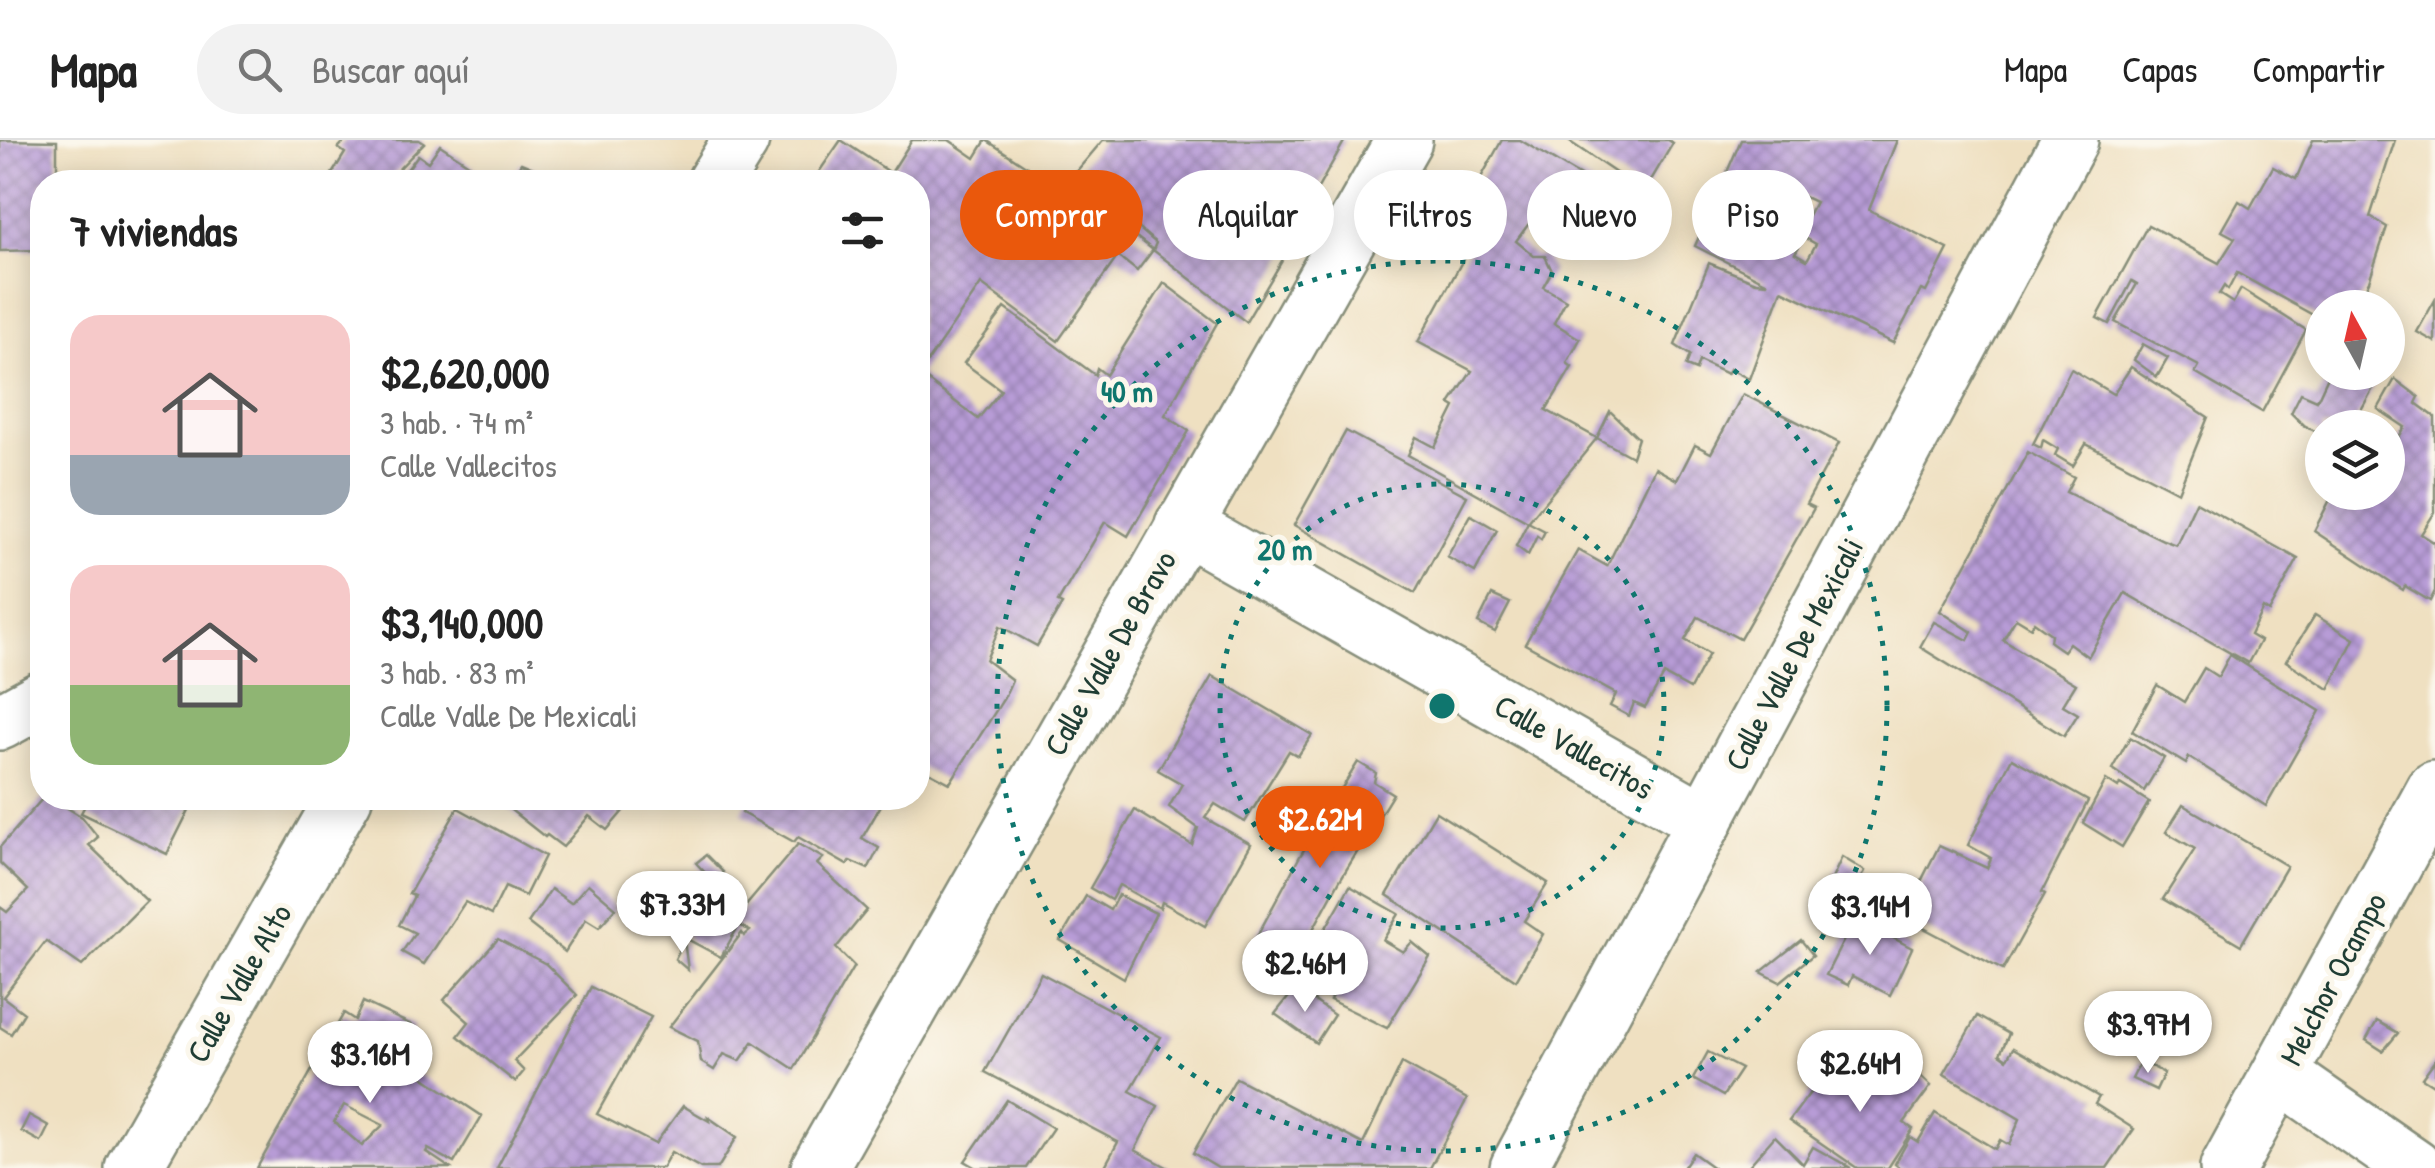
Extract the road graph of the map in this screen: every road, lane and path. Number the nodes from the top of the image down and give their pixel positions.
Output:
1 (741, 140) edge
2 (1404, 140) edge
3 (2070, 140) edge
4 (722, 170) edge
5 (1183, 525) junction
6 (30, 706) edge
7 (0, 722) edge
8 (2435, 789) edge
9 (337, 810) edge
10 (1705, 821) junction
11 (2280, 1075) junction
12 (134, 1168) edge
13 (819, 1168) edge
14 (1518, 1168) edge
15 (2228, 1168) edge
16 (2414, 1168) edge

1 - 4 street
2 - 5 street, Calle Valle De Bravo
3 - 10 street, Calle Valle De Mexicali
5 - 10 street, Calle Vallecitos
5 - 13 street, Calle Valle De Bravo
6 - 7 street
8 - 11 street, Melchor Ocampo
9 - 12 street, Calle Valle Alto
10 - 14 street, Calle Valle De Mexicali
11 - 15 street, Melchor Ocampo
11 - 16 street

